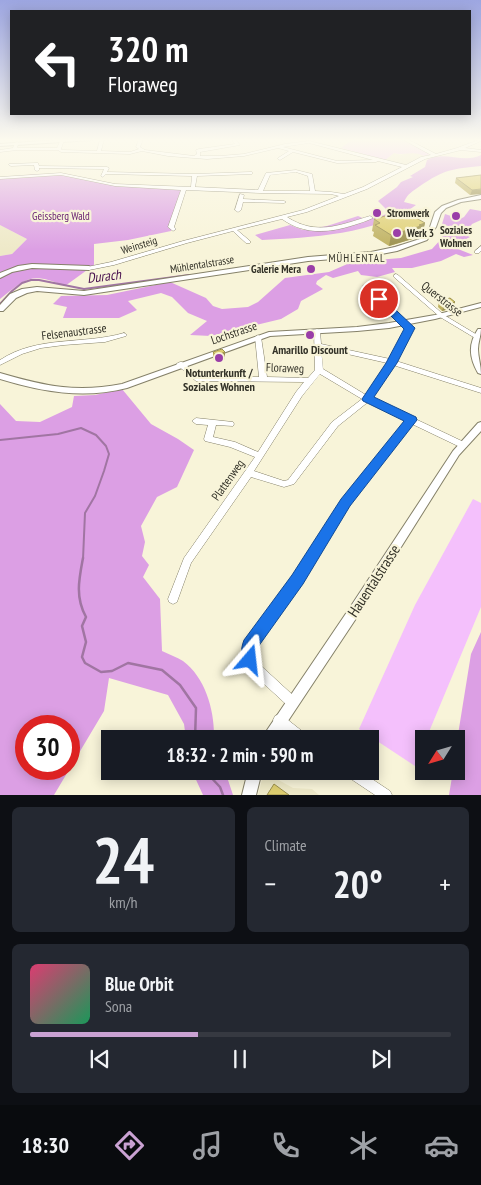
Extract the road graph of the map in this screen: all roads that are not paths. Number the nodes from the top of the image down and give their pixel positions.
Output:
1 (18, 176) edge
2 (70, 176) edge
3 (103, 176) edge
4 (195, 176) edge
5 (219, 176) edge
6 (267, 176) edge
7 (310, 176) edge
8 (386, 176) edge
9 (0, 178) edge
10 (98, 183) junction
11 (184, 188) junction
12 (193, 188) junction
13 (216, 190) junction
14 (243, 191) junction
15 (260, 192) junction
16 (313, 192) junction
17 (346, 196) junction
18 (481, 197) edge
19 (240, 200) junction
20 (284, 202) dead end
21 (238, 210) dead end
22 (284, 218) junction
23 (370, 218) dead end
24 (173, 229) dead end
25 (235, 231) junction
26 (248, 242) dead end
27 (89, 268) joint
28 (0, 276) edge
29 (396, 276) dead end
30 (365, 287) dead end
31 (481, 305) edge
32 (0, 309) edge
33 (442, 316) junction
34 (406, 324) junction
35 (317, 331) junction
36 (479, 334) edge
37 (124, 335) dead end
38 (258, 337) junction
39 (318, 345) junction
40 (0, 363) edge
41 (391, 363) junction
42 (180, 364) junction
43 (319, 370) junction
44 (481, 371) edge
45 (0, 376) edge
46 (263, 378) junction
47 (310, 380) junction
48 (481, 391) edge
49 (367, 399) junction
50 (412, 420) junction
51 (196, 421) dead end
52 (212, 422) junction
53 (230, 424) dead end
54 (481, 424) edge
55 (463, 445) junction
56 (260, 456) junction
57 (249, 473) junction
58 (173, 599) dead end
59 (292, 702) junction
60 (279, 720) junction
61 (273, 730) edge
62 (292, 730) edge
63 (253, 780) edge
64 (363, 780) edge
65 (249, 795) edge
66 (386, 795) edge

1 - 9 street
2 - 10 street
3 - 10 street
4 - 12 street
5 - 13 street
6 - 15 street
7 - 16 street
8 - 17 street, Weinsteig
10 - 11 street
11 - 12 street
11 - 24 street
12 - 13 street
13 - 14 street
14 - 15 street
14 - 19 street
15 - 16 street
16 - 17 street
17 - 22 street, Weinsteig
18 - 32 street, Mühlentalstrasse
19 - 20 street
19 - 21 street
22 - 23 street
22 - 25 street, Weinsteig
25 - 26 street
25 - 27 street, Weinsteig
27 - 28 street, Weinsteig
29 - 33 street, Querstrasse
30 - 34 street
31 - 33 street, Lochstrasse
33 - 34 street, Lochstrasse
33 - 36 street, Querstrasse
34 - 35 street, Lochstrasse
34 - 41 street
35 - 38 street, Lochstrasse
35 - 39 street
36 - 44 street
37 - 40 street, Felsenaustrasse
38 - 42 street, Lochstrasse
38 - 46 street
39 - 41 street
39 - 43 street
41 - 48 street
41 - 49 street
42 - 45 street, Lochstrasse
42 - 46 street, Floraweg
43 - 47 street, Floraweg
43 - 49 street, Floraweg
46 - 47 street, Floraweg
47 - 56 street, Plattenweg
49 - 50 street, Floraweg
49 - 57 street
50 - 55 street, Floraweg
50 - 59 street
51 - 52 street
52 - 53 street
52 - 56 street
54 - 55 street, Hauentalstrasse
55 - 59 street, Hauentalstrasse
56 - 57 street, Plattenweg
57 - 58 street, Plattenweg
59 - 60 street, Hauentalstrasse
60 - 61 street, Hauentalstrasse
60 - 62 street
63 - 65 street
64 - 66 street

